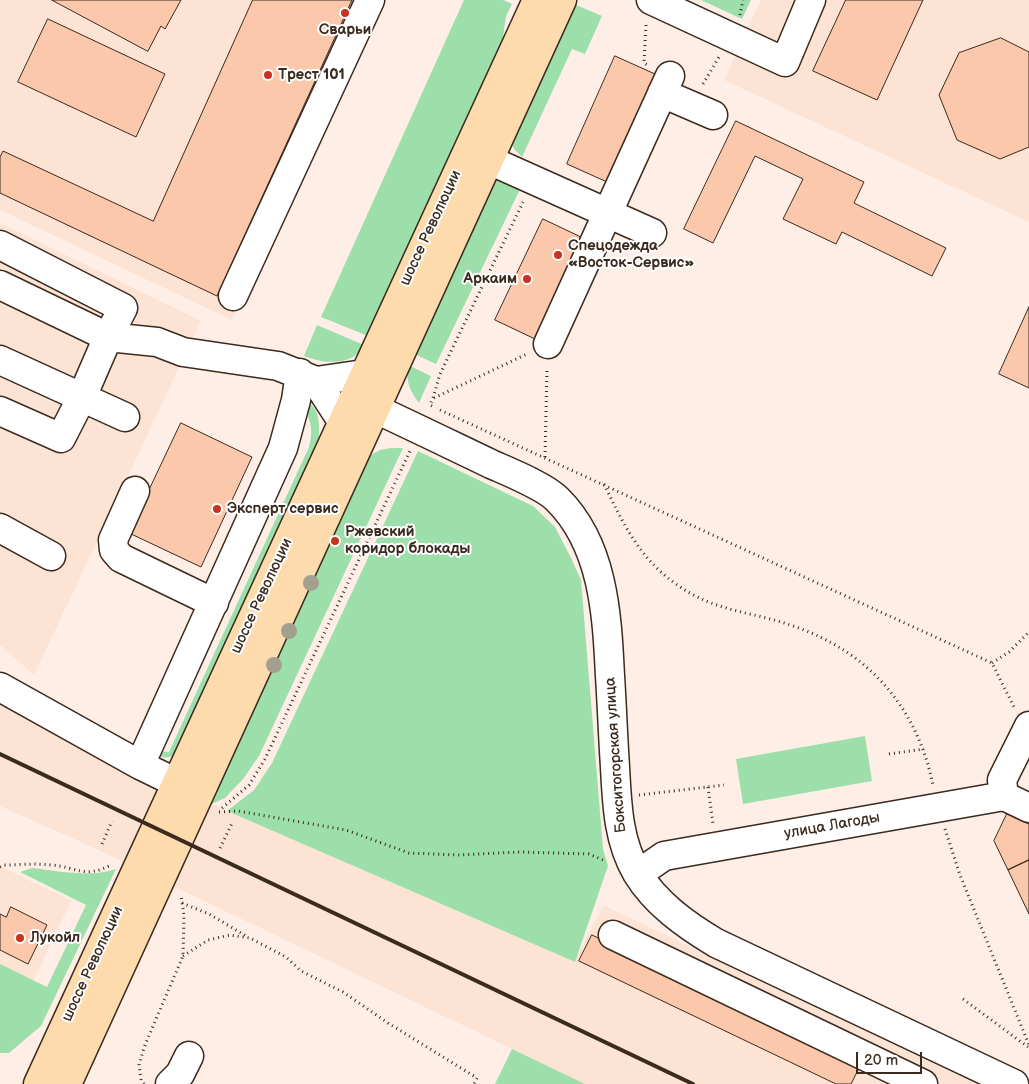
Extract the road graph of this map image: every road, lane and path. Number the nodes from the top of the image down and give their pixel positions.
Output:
1 (370, 0) edge
2 (537, 0) edge
3 (562, 0) edge
4 (811, 0) edge
5 (648, 9) edge
6 (730, 36) junction
7 (666, 85) junction
8 (701, 110) joint
9 (489, 160) junction
10 (534, 180) junction
11 (607, 213) junction
12 (652, 233) dead end
13 (0, 245) edge
14 (0, 285) edge
15 (234, 296) dead end
16 (108, 337) junction
17 (548, 344) junction
18 (0, 360) edge
19 (364, 374) junction
20 (308, 377) junction
21 (82, 397) junction
22 (433, 398) junction
23 (356, 409) junction
24 (0, 411) edge
25 (125, 417) dead end
26 (411, 448) dead end
27 (545, 457) junction
28 (604, 484) junction
29 (135, 491) dead end
30 (0, 528) edge
31 (51, 556) dead end
32 (214, 603) junction
33 (1029, 632) edge
34 (992, 663) junction
35 (0, 687) edge
36 (1027, 729) edge
37 (924, 749) junction
38 (889, 754) dead end
39 (140, 765) junction
40 (177, 783) junction
41 (724, 785) dead end
42 (708, 787) junction
43 (639, 795) dead end
44 (1004, 796) junction
45 (938, 807) junction
46 (1029, 808) edge
47 (112, 821) dead end
48 (233, 821) dead end
49 (102, 844) dead end
50 (716, 846) junction
51 (220, 848) dead end
52 (114, 864) dead end
53 (0, 867) edge
54 (638, 874) junction
55 (180, 894) dead end
56 (182, 904) junction
57 (613, 935) dead end
58 (250, 938) junction
59 (183, 956) junction
60 (964, 999) dead end
61 (1029, 1046) edge
62 (189, 1056) dead end
63 (38, 1084) edge
64 (67, 1084) edge
65 (144, 1084) edge
66 (170, 1084) edge
67 (474, 1084) edge
68 (923, 1084) edge
69 (1014, 1084) edge

1 - 15 street
2 - 19 main road, шоссе Революции
3 - 9 main road, шоссе Революции
4 - 6 street
5 - 6 street
5 - 7 path
6 - 8 path
7 - 8 street
7 - 11 street
9 - 10 street
9 - 23 main road, шоссе Революции
10 - 11 street
10 - 22 path
11 - 12 street
11 - 17 street
13 - 16 street
14 - 16 street
16 - 20 street
16 - 21 street
17 - 22 path
17 - 27 path
18 - 21 street
19 - 20 street
19 - 23 main road, шоссе Революции
20 - 23 street
20 - 32 street
21 - 24 street
21 - 25 street
22 - 27 path
23 - 40 main road, шоссе Революции
23 - 54 street, Бокситогорская улица
23 - 64 main road, шоссе Революции
26 - 54 path
27 - 28 path
28 - 34 path
28 - 37 path
29 - 32 street
30 - 31 street
32 - 39 street
33 - 34 path
34 - 36 path
35 - 39 street
36 - 44 street
37 - 38 path
37 - 45 path
39 - 40 street
40 - 63 main road, шоссе Революции
41 - 42 path
42 - 43 path
42 - 50 path
44 - 45 street, улица Лагоды
44 - 46 street
45 - 50 street, улица Лагоды
45 - 61 path
47 - 49 path
48 - 51 path
50 - 54 street, улица Лагоды
52 - 53 path
54 - 69 street, Бокситогорская улица
55 - 56 path
56 - 58 path
56 - 59 path
57 - 68 street
58 - 59 path
58 - 67 path
59 - 65 path
60 - 61 path
62 - 66 street

